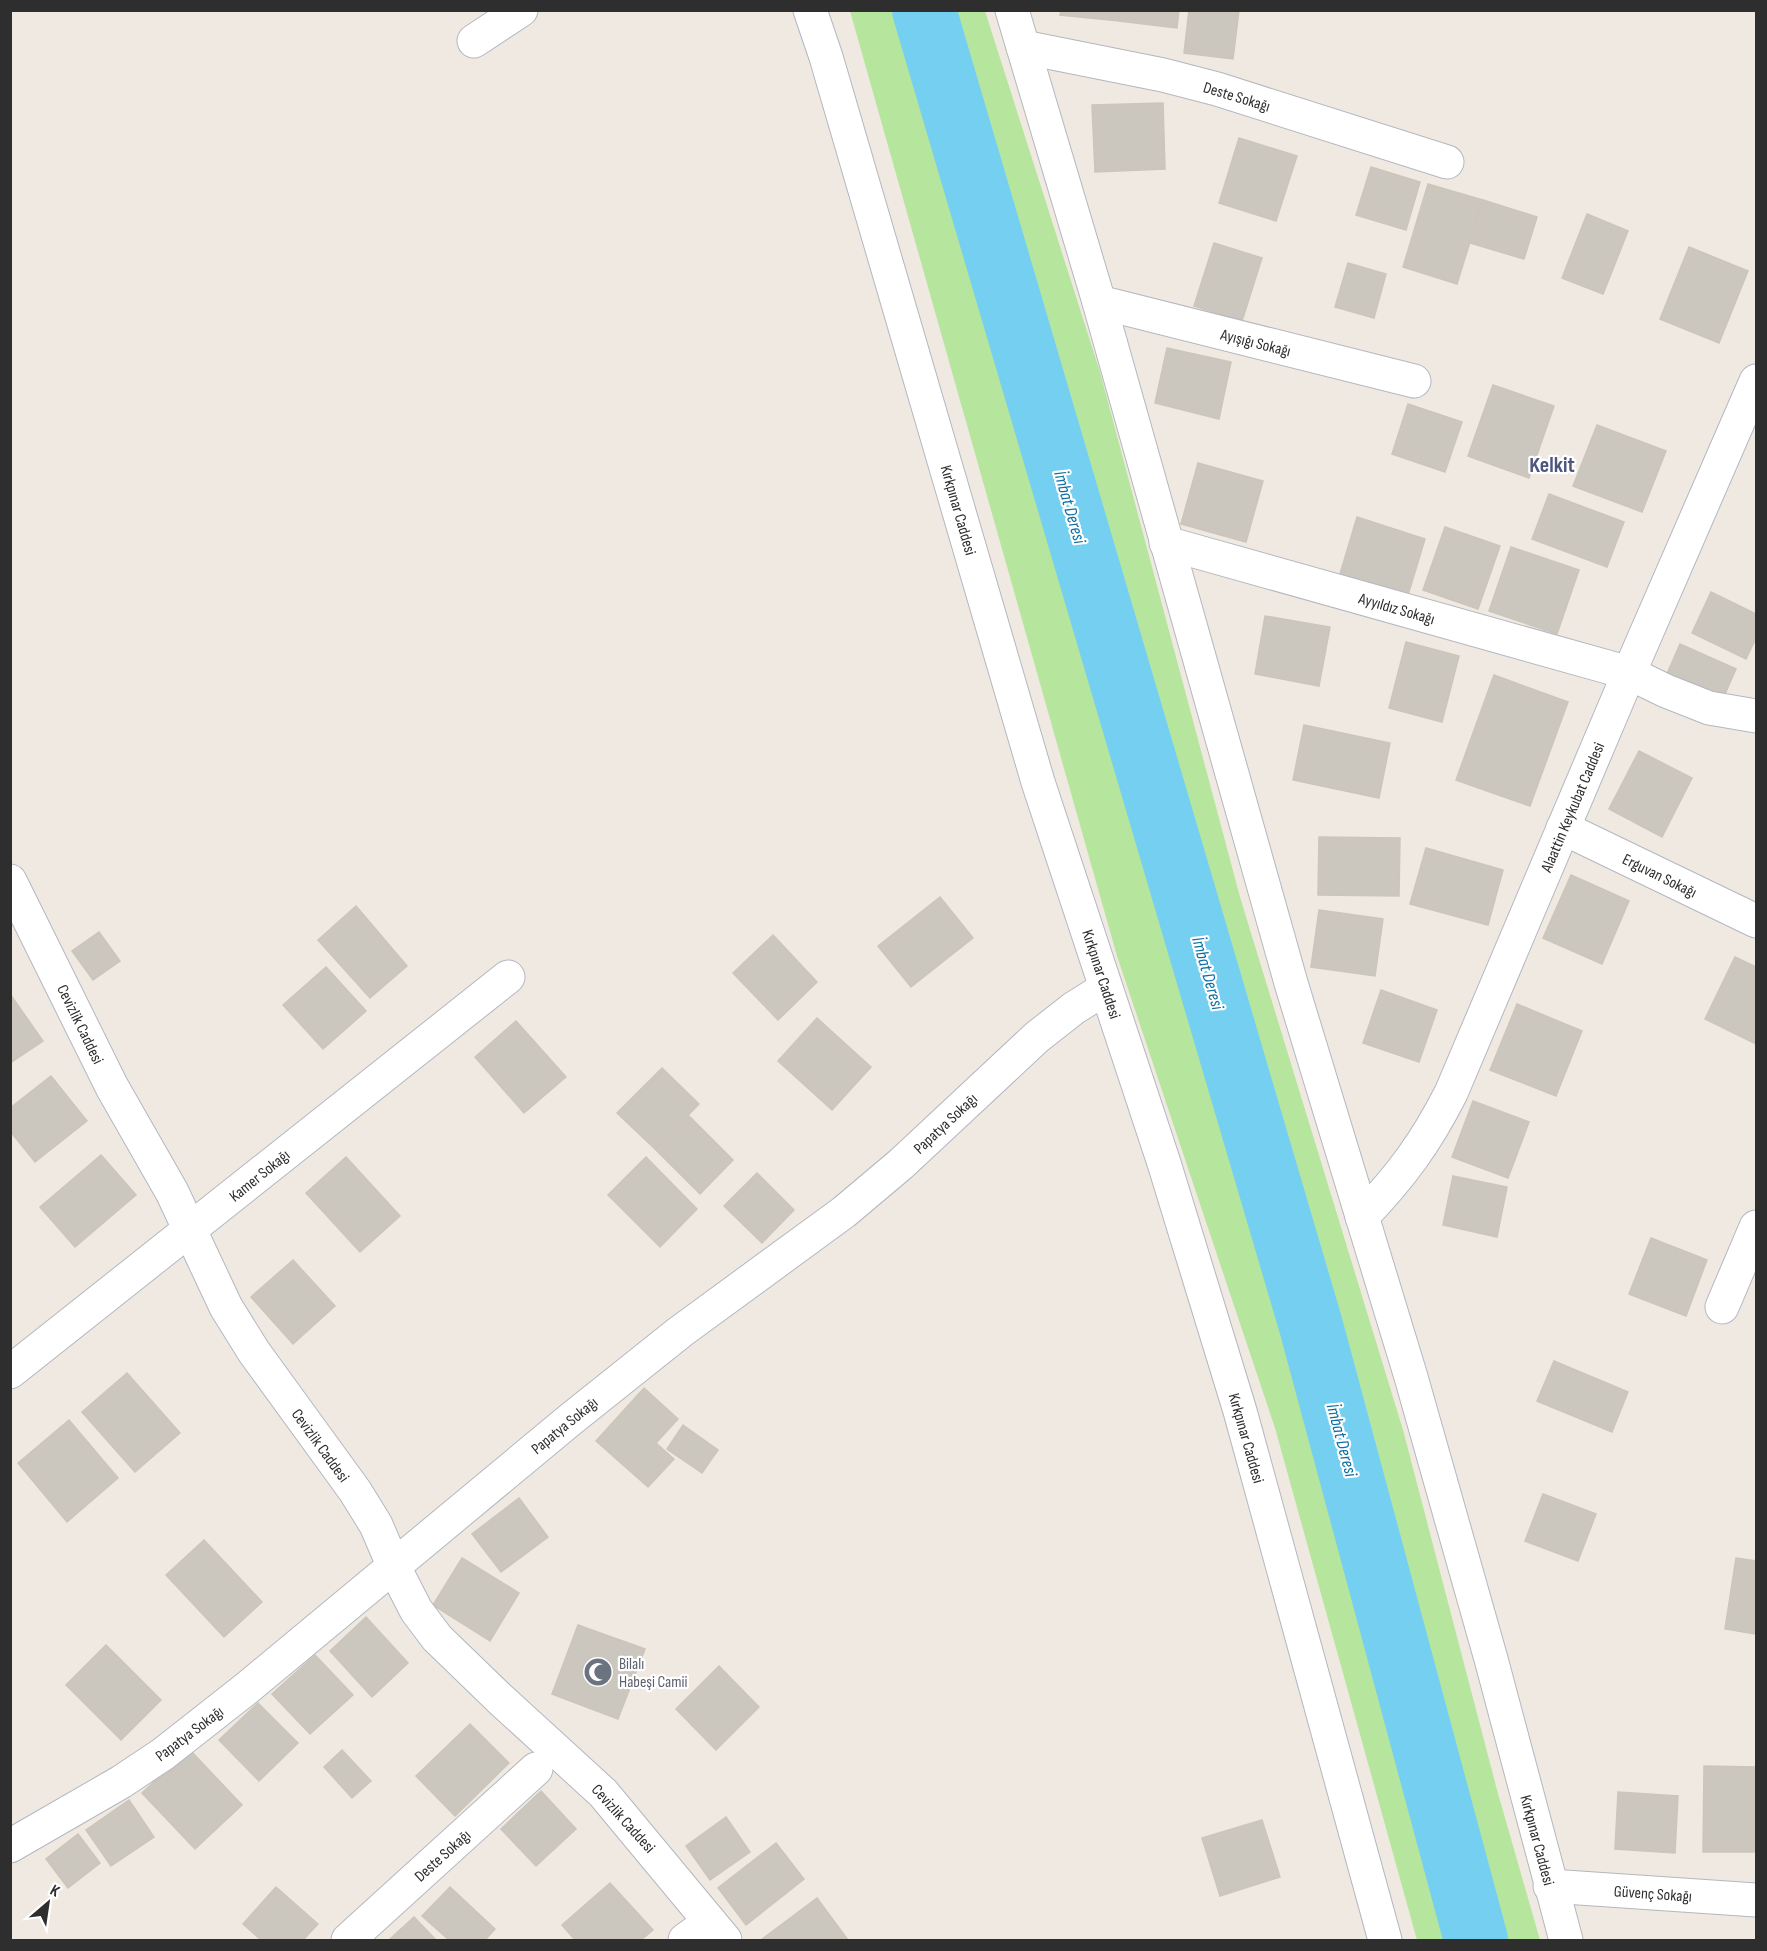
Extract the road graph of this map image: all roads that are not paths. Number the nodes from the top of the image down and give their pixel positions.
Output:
1 (521, 10) edge
2 (810, 10) edge
3 (1012, 10) edge
4 (474, 41) dead end
5 (1023, 47) junction
6 (1447, 162) dead end
7 (1099, 302) junction
8 (1413, 381) dead end
9 (1756, 381) edge
10 (1749, 422) edge
11 (1166, 543) junction
12 (1629, 673) junction
13 (1756, 716) edge
14 (1563, 828) junction
15 (10, 881) edge
16 (1756, 921) edge
17 (508, 977) dead end
18 (1106, 988) junction
19 (1362, 1217) junction
20 (1756, 1227) edge
21 (190, 1230) junction
22 (1722, 1307) dead end
23 (10, 1372) edge
24 (393, 1567) junction
25 (536, 1769) dead end
26 (10, 1846) edge
27 (1550, 1886) junction
28 (1756, 1900) edge
29 (707, 1934) edge
30 (348, 1941) edge
31 (1384, 1941) edge
32 (1566, 1941) edge

1 - 4 street
2 - 18 street, Kırkpınar Caddesi
3 - 5 street, Kırkpınar Caddesi
5 - 6 street, Deste Sokağı
5 - 7 street, Kırkpınar Caddesi
7 - 8 street, Ayışığı Sokağı
7 - 11 street, Kırkpınar Caddesi
9 - 10 street, Alaattin Keykubat Caddesi
10 - 12 street, Alaattin Keykubat Caddesi
11 - 12 street, Ayyıldız Sokağı
11 - 19 street, Kırkpınar Caddesi
12 - 13 street, Ayyıldız Sokağı
12 - 14 street, Alaattin Keykubat Caddesi
14 - 16 street, Erguvan Sokağı
14 - 19 street, Alaattin Keykubat Caddesi
15 - 21 street, Cevizlik Caddesi
17 - 21 street, Kamer Sokağı
18 - 24 street, Papatya Sokağı
18 - 31 street, Kırkpınar Caddesi
19 - 27 street, Kırkpınar Caddesi
20 - 22 street
21 - 23 street, Kamer Sokağı
21 - 24 street, Cevizlik Caddesi
24 - 26 street, Papatya Sokağı
24 - 29 street, Cevizlik Caddesi
25 - 30 street, Deste Sokağı
27 - 28 street, Güvenç Sokağı
27 - 32 street, Kırkpınar Caddesi

